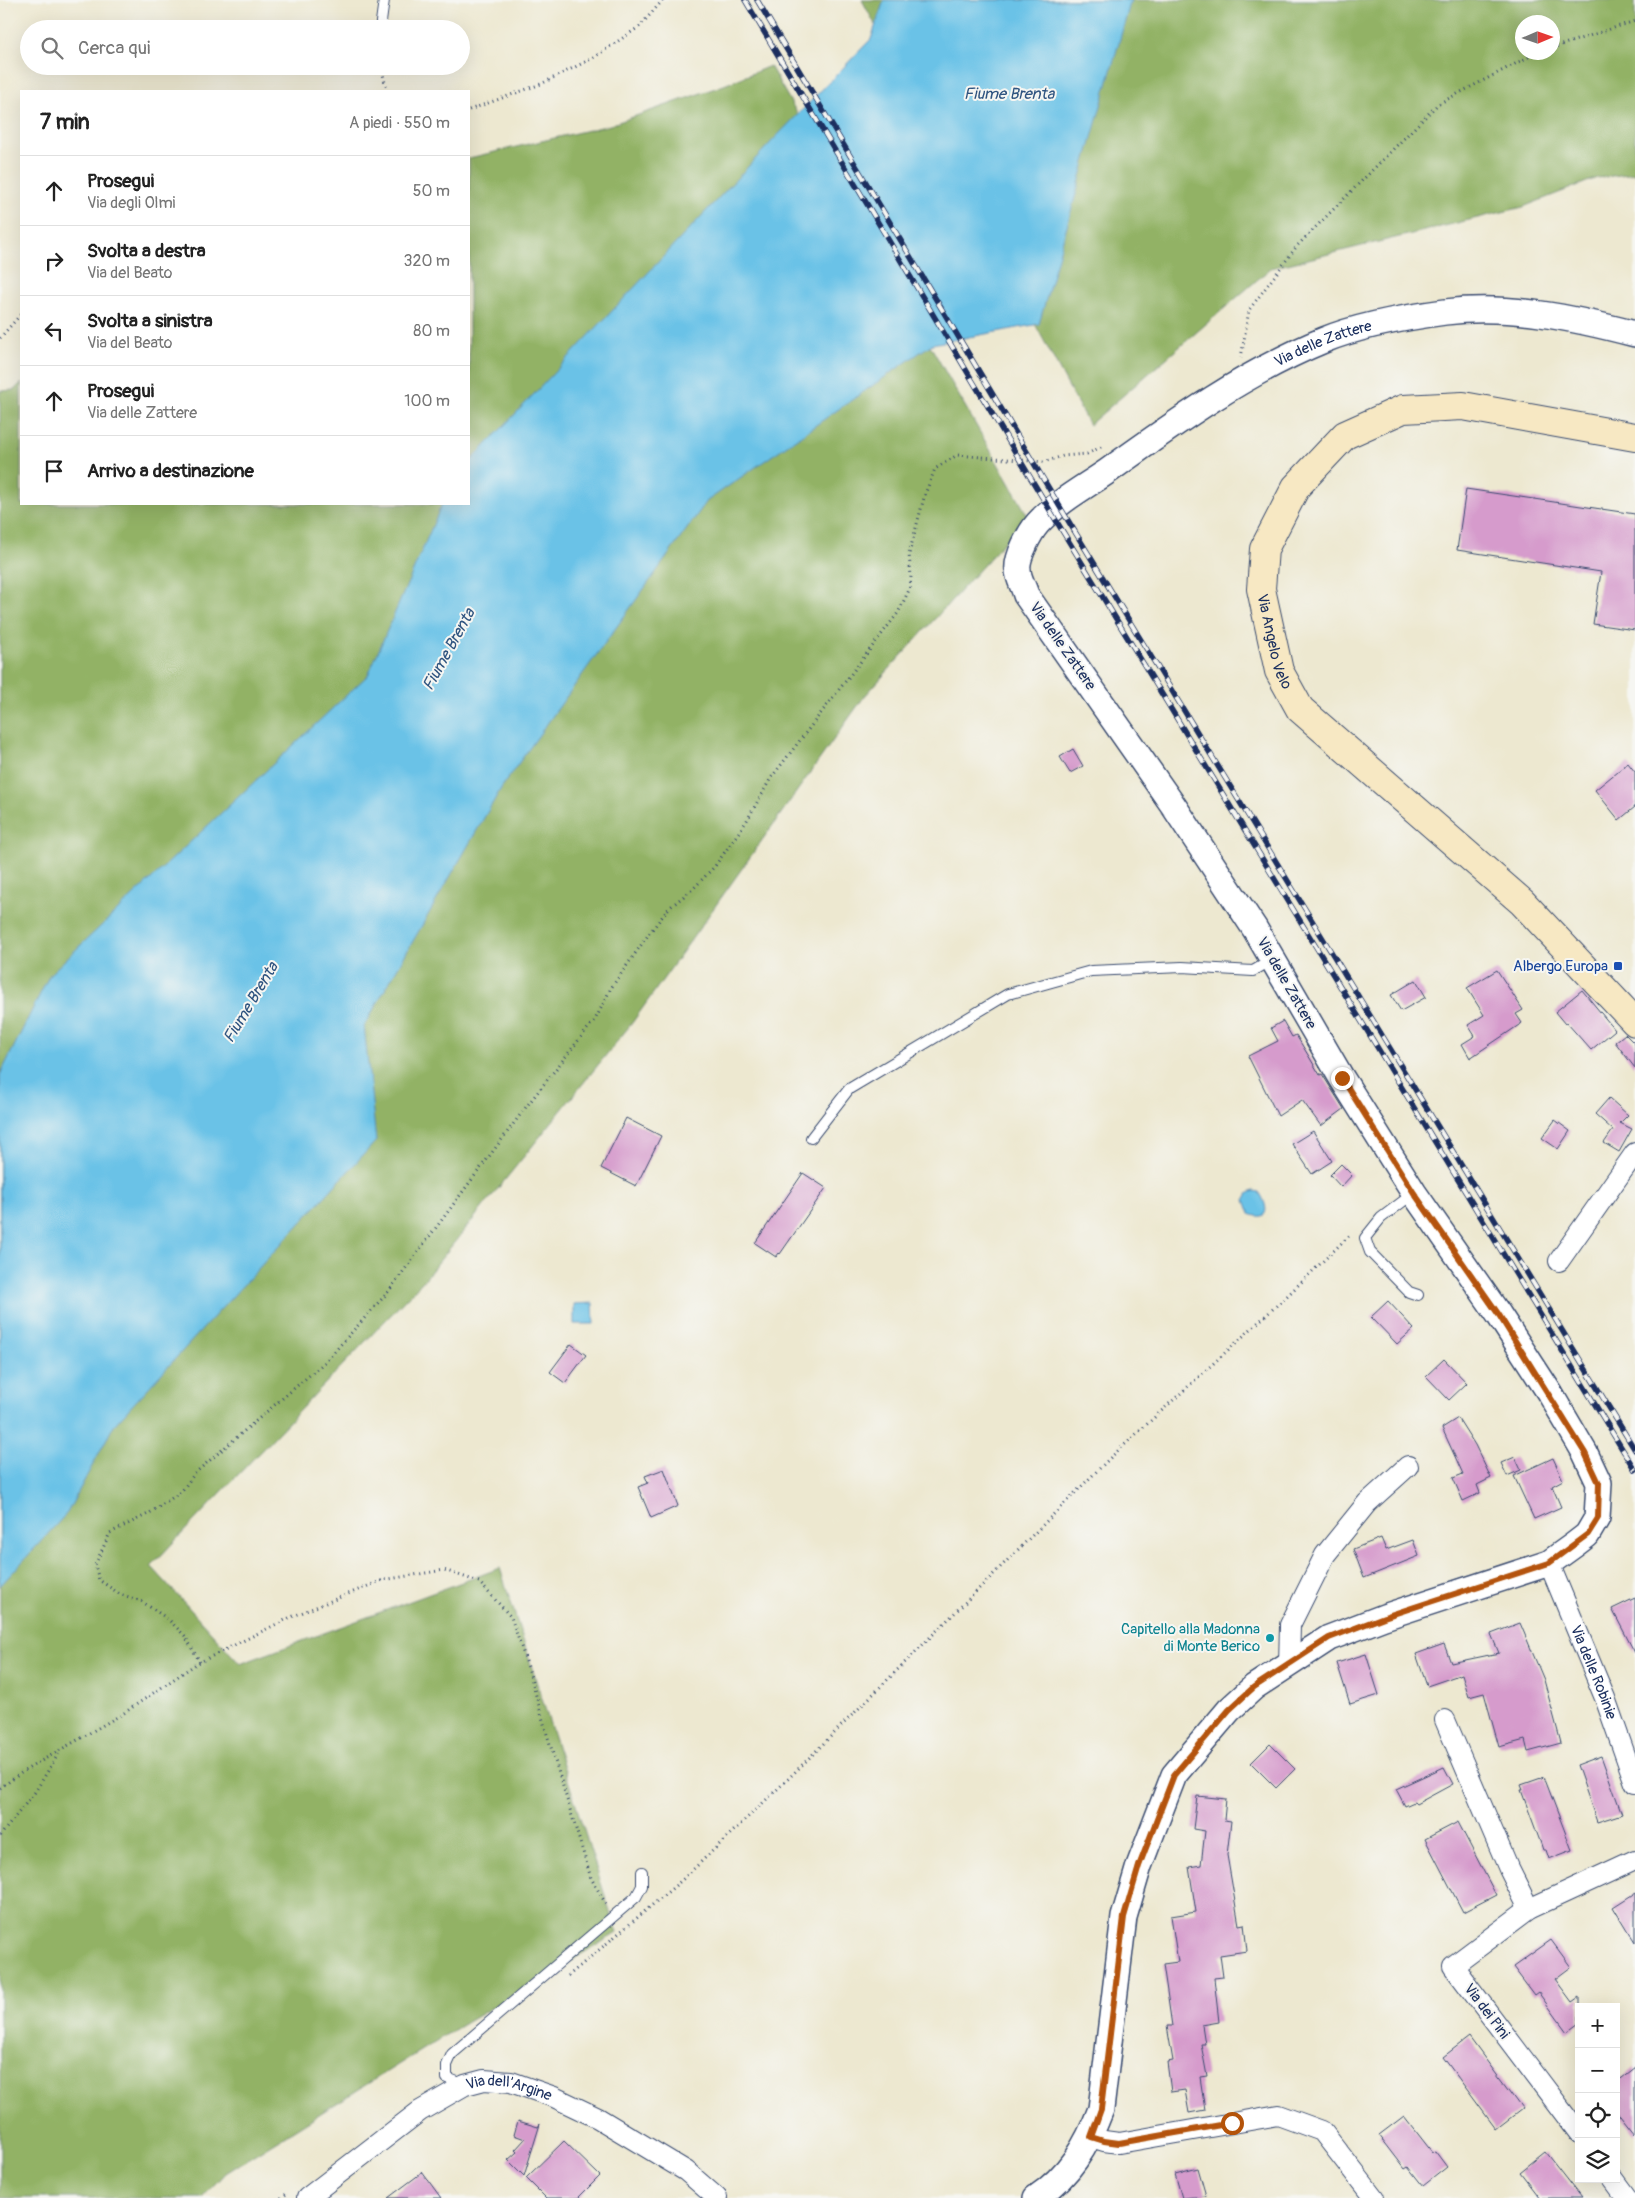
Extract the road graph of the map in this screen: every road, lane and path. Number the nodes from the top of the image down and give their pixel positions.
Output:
1 (384, 0) edge
2 (663, 0) edge
3 (381, 20) edge
4 (1635, 21) edge
5 (1560, 45) edge
6 (1523, 60) edge
7 (383, 75) edge
8 (387, 90) edge
9 (470, 110) edge
10 (20, 315) edge
11 (1635, 334) edge
12 (0, 338) edge
13 (1237, 383) junction
14 (1635, 437) edge
15 (1128, 456) junction
16 (1273, 959) junction
17 (1635, 1022) edge
18 (811, 1138) dead end
19 (1635, 1153) edge
20 (1414, 1193) junction
21 (1381, 1218) junction
22 (1559, 1261) dead end
23 (1418, 1295) dead end
24 (1408, 1466) dead end
25 (1549, 1563) junction
26 (200, 1662) junction
27 (1289, 1665) junction
28 (1445, 1720) dead end
29 (60, 1751) junction
30 (1635, 1783) edge
31 (0, 1788) edge
32 (0, 1836) edge
33 (1635, 1860) edge
34 (642, 1872) dead end
35 (1529, 1909) junction
36 (614, 1916) junction
37 (623, 1931) junction
38 (564, 1979) dead end
39 (465, 2085) junction
40 (1575, 2128) edge
41 (1091, 2137) junction
42 (1616, 2183) edge
43 (307, 2198) edge
44 (717, 2198) edge
45 (1036, 2198) edge
46 (1374, 2198) edge
47 (1627, 2198) edge

1 - 3 lane
2 - 9 path
4 - 5 path
6 - 13 path
7 - 8 path
10 - 12 path
11 - 13 street, Via delle Zattere
13 - 15 street, Via delle Zattere
14 - 17 main road, Via Angelo Velo
15 - 16 street, Via delle Zattere
15 - 26 path
16 - 18 lane
16 - 20 street, Via delle Zattere
19 - 22 street
20 - 21 lane
20 - 25 street, Via delle Zattere
21 - 23 lane
21 - 37 path
24 - 27 street
25 - 27 street, Via delle Zattere
25 - 30 street, Via delle Robinie
26 - 29 path
26 - 36 path
27 - 41 street, Via delle Zattere
28 - 35 street
29 - 31 path
29 - 32 path
33 - 35 street, Via dei Pini
34 - 36 lane
35 - 40 street, Via dei Pini
36 - 37 path
36 - 39 lane
37 - 38 path
39 - 43 street, Via dell'Argine
39 - 44 street, Via dell'Argine
41 - 45 street, Via delle Zattere
41 - 46 street
42 - 47 street

